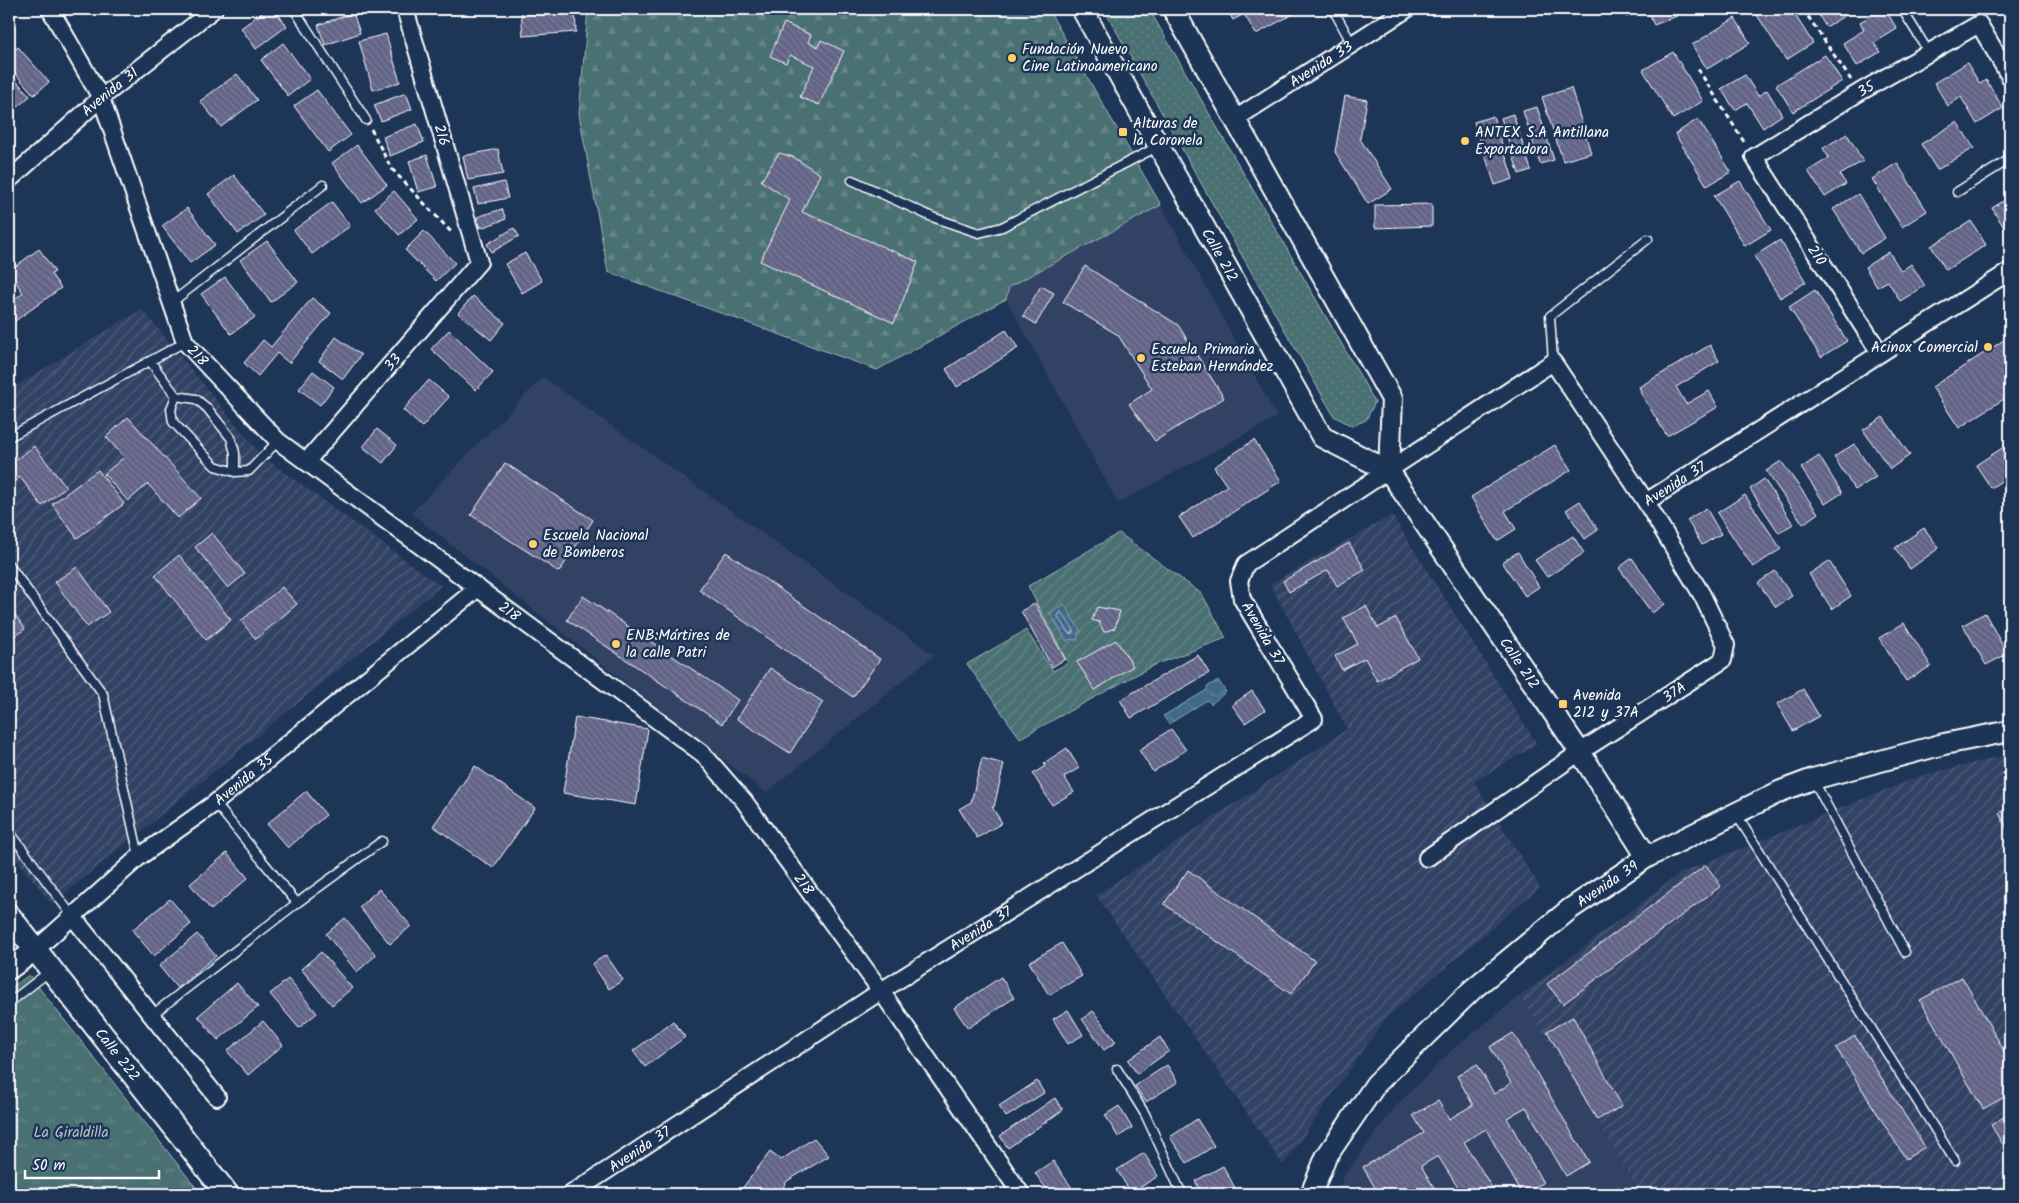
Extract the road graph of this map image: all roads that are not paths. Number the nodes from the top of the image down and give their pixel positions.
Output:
1 (50, 9) edge
2 (214, 9) edge
3 (294, 9) edge
4 (405, 9) edge
5 (1082, 9) edge
6 (1173, 9) edge
7 (1333, 9) edge
8 (1407, 9) edge
9 (1902, 9) edge
10 (1352, 44) junction
11 (1930, 54) junction
12 (2010, 77) edge
13 (101, 98) junction
14 (1235, 119) junction
15 (366, 120) road end
16 (1159, 146) junction
17 (1754, 157) joint
18 (2010, 159) edge
19 (9, 180) edge
20 (852, 180) dead end
21 (322, 185) dead end
22 (1957, 192) dead end
23 (1648, 239) dead end
24 (479, 262) joint
25 (2010, 271) edge
26 (171, 303) junction
27 (185, 342) junction
28 (1880, 353) junction
29 (150, 361) junction
30 (1552, 362) junction
31 (176, 396) junction
32 (9, 437) edge
33 (278, 441) junction
34 (306, 462) junction
35 (1389, 470) junction
36 (234, 472) junction
37 (1646, 502) junction
38 (9, 565) edge
39 (478, 588) junction
40 (2010, 731) edge
41 (1580, 752) junction
42 (1813, 779) junction
43 (215, 803) junction
44 (1735, 813) junction
45 (9, 831) edge
46 (382, 841) dead end
47 (139, 857) junction
48 (1427, 858) dead end
49 (1647, 858) junction
50 (297, 903) junction
51 (9, 916) edge
52 (72, 917) junction
53 (34, 951) junction
54 (1905, 952) dead end
55 (9, 969) edge
56 (50, 971) junction
57 (881, 991) junction
58 (9, 1003) edge
59 (152, 1015) junction
60 (1117, 1069) dead end
61 (217, 1097) dead end
62 (1955, 1162) dead end
63 (580, 1192) edge
64 (227, 1194) edge
65 (1021, 1194) edge
66 (1182, 1194) edge
67 (1311, 1194) edge

1 - 13 street, 218
2 - 13 street, Avenida 31
3 - 15 lane
4 - 24 street, 216
5 - 16 street, Calle 212
6 - 14 street
7 - 10 lane
8 - 10 street, Avenida 33
9 - 11 lane
10 - 14 street, Avenida 33
11 - 12 street, 35
11 - 17 street, 35
13 - 19 street, Avenida 31
13 - 26 street, 218
14 - 35 street
16 - 20 lane
16 - 35 street, Calle 212
17 - 28 street, 210
18 - 22 lane
21 - 26 lane
23 - 30 lane
24 - 34 street, 33
25 - 28 street, Avenida 37
26 - 27 street, 218
27 - 29 lane
27 - 33 street, 218
28 - 37 street, Avenida 37
29 - 31 lane
29 - 32 lane
30 - 35 street, Avenida 37
30 - 37 street, Avenida 37
31 - 36 lane
31 - 36 lane
33 - 34 street, 218
33 - 36 lane
34 - 39 street, 218
35 - 41 street, Calle 212
35 - 57 street, Avenida 37
37 - 41 street, 37A
38 - 47 lane
39 - 43 street, Avenida 35
39 - 57 street, 218
40 - 42 street, Avenida 39
41 - 48 street, 37A
41 - 49 street, Calle 212
42 - 44 street, Avenida 39
42 - 54 lane
43 - 47 street, Avenida 35
43 - 50 lane
44 - 49 street, Avenida 39
44 - 62 lane
45 - 52 lane
46 - 50 lane
47 - 52 street, Avenida 35
49 - 67 street, Avenida 39
50 - 59 lane
51 - 53 main road, Calle 222
52 - 53 street, Avenida 35
52 - 59 street
53 - 55 street, Avenida 35
53 - 56 main road, Calle 222
56 - 58 lane
56 - 64 main road, Calle 222
57 - 63 street, Avenida 37
57 - 65 street, 218
59 - 61 street
60 - 66 lane

